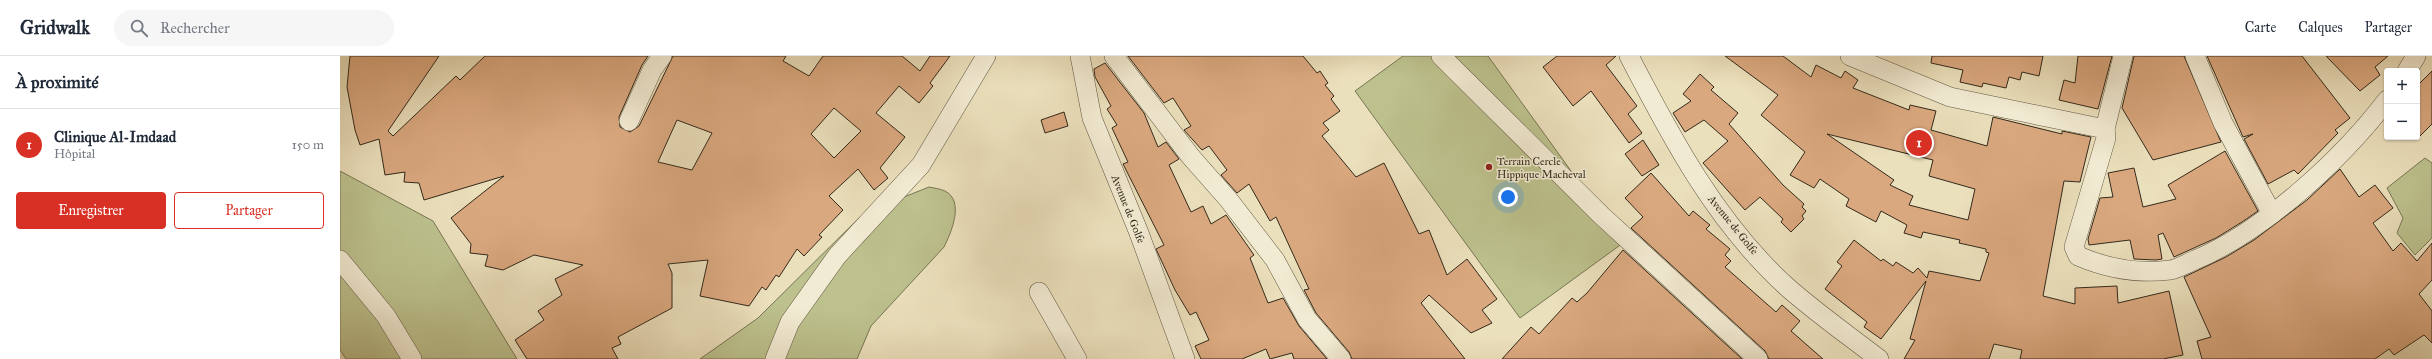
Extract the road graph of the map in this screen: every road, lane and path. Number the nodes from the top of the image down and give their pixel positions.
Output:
1 (662, 56) edge
2 (986, 56) edge
3 (1080, 56) edge
4 (1114, 56) edge
5 (1441, 56) edge
6 (1629, 56) edge
7 (1850, 56) edge
8 (2123, 56) edge
9 (2195, 56) edge
10 (2384, 104) edge
11 (630, 121) dead end
12 (2105, 129) junction
13 (2272, 214) junction
14 (340, 260) edge
15 (1039, 292) dead end
16 (412, 359) edge
17 (774, 359) edge
18 (1077, 359) edge
19 (1185, 359) edge
20 (1341, 359) edge
21 (1758, 359) edge
22 (1879, 359) edge

1 - 11 street
2 - 17 street
3 - 19 street, Avenue de Golfe
4 - 20 street
5 - 21 street
6 - 22 street, Avenue de Golfe
7 - 12 street
8 - 12 street
9 - 13 street
10 - 13 street
12 - 13 street
14 - 16 street
15 - 18 street

